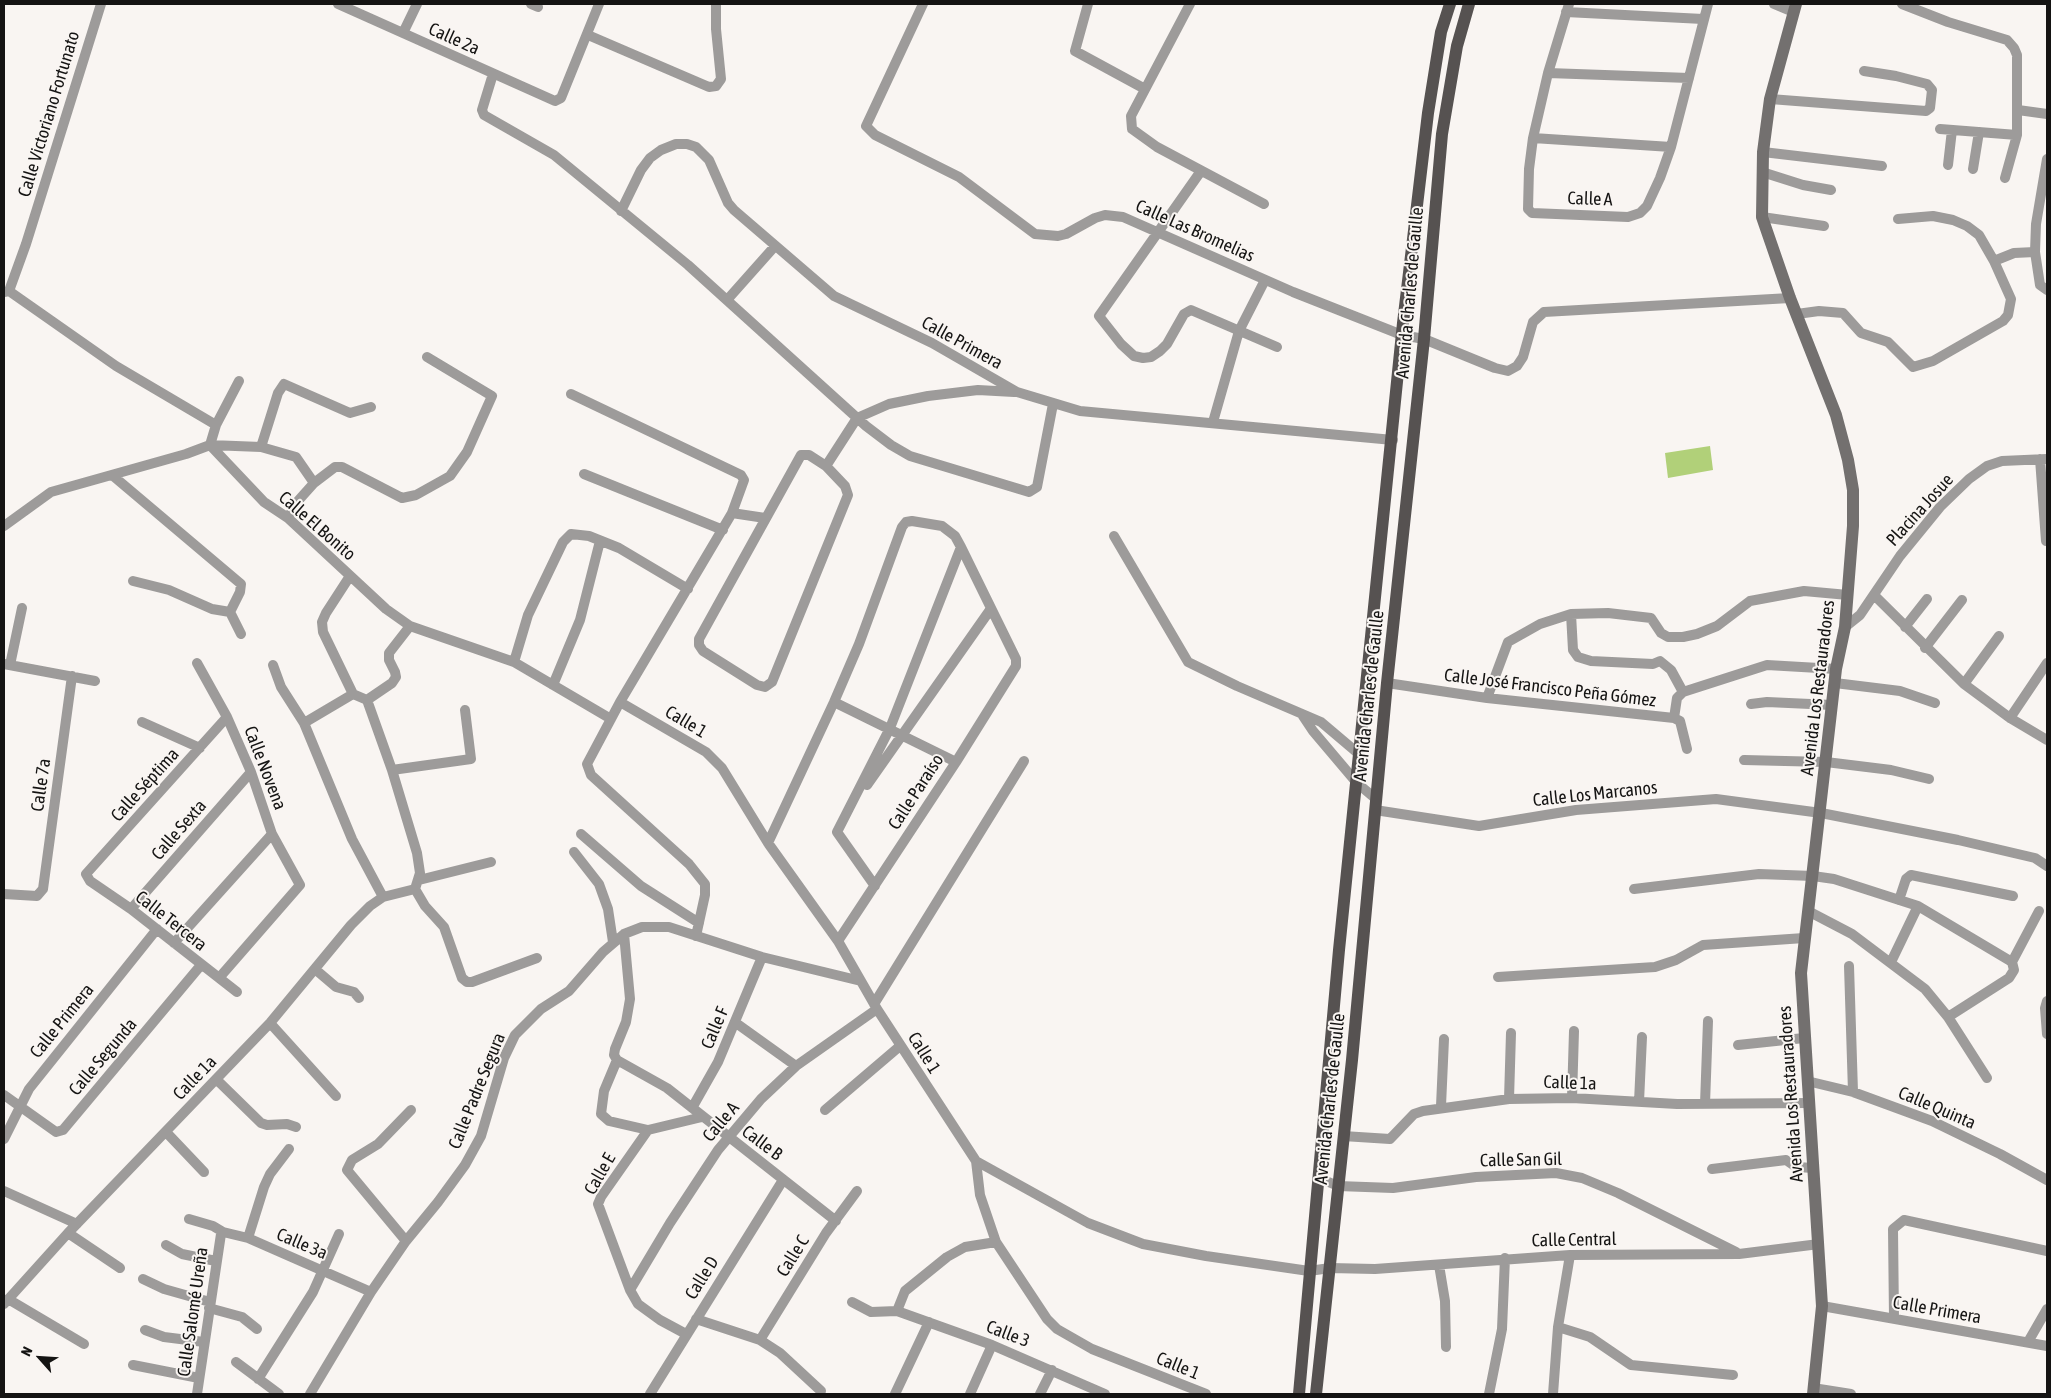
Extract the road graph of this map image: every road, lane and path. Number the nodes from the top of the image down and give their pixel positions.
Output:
1 (101, 4) edge
2 (338, 4) edge
3 (416, 4) edge
4 (599, 4) edge
5 (716, 4) edge
6 (924, 4) edge
7 (1088, 4) edge
8 (1190, 4) edge
9 (1450, 4) edge
10 (1470, 4) edge
11 (1708, 4) edge
12 (1774, 4) edge
13 (1902, 4) edge
14 (1568, 8) edge
15 (1794, 8) edge
16 (1703, 19) junction
17 (403, 33) junction
18 (588, 35) junction
19 (1864, 71) dead end
20 (1548, 73) junction
21 (492, 74) junction
22 (1689, 78) junction
23 (1146, 89) junction
24 (1770, 99) junction
25 (2018, 110) junction
26 (2047, 114) edge
27 (1940, 129) dead end
28 (1952, 130) junction
29 (1978, 132) junction
30 (2017, 135) junction
31 (1533, 138) junction
32 (1671, 147) junction
33 (1763, 152) junction
34 (2047, 159) edge
35 (1948, 165) dead end
36 (1882, 166) dead end
37 (1974, 169) dead end
38 (1201, 171) junction
39 (1762, 172) junction
40 (2005, 178) dead end
41 (1831, 190) dead end
42 (1264, 204) dead end
43 (621, 211) junction
44 (2043, 211) edge
45 (1762, 217) junction
46 (1898, 218) dead end
47 (1824, 226) dead end
48 (1160, 232) junction
49 (2036, 241) junction
50 (2047, 242) edge
51 (775, 246) junction
52 (2035, 252) junction
53 (1994, 261) junction
54 (1265, 280) junction
55 (2047, 290) edge
56 (6, 292) edge
57 (1790, 298) junction
58 (726, 300) junction
59 (1797, 314) junction
60 (1239, 332) junction
61 (1402, 335) junction
62 (1424, 339) junction
63 (1277, 346) dead end
64 (427, 357) dead end
65 (239, 381) dead end
66 (1017, 392) junction
67 (571, 394) dead end
68 (1053, 404) junction
69 (371, 407) dead end
70 (858, 418) junction
71 (1213, 422) junction
72 (216, 424) junction
73 (1393, 440) junction
74 (210, 444) junction
75 (261, 447) junction
76 (2044, 459) edge
77 (826, 466) junction
78 (584, 474) dead end
79 (112, 475) junction
80 (314, 483) junction
81 (732, 513) junction
82 (288, 518) junction
83 (765, 518) junction
84 (4, 526) edge
85 (723, 530) junction
86 (1114, 536) dead end
87 (600, 541) junction
88 (2046, 541) dead end
89 (961, 547) junction
90 (350, 576) junction
91 (133, 580) dead end
92 (688, 590) junction
93 (1848, 595) junction
94 (1874, 595) junction
95 (1926, 599) dead end
96 (1962, 600) dead end
97 (22, 608) dead end
98 (990, 610) junction
99 (230, 612) junction
100 (1571, 614) junction
101 (410, 626) junction
102 (1845, 627) junction
103 (1906, 627) junction
104 (241, 634) dead end
105 (1999, 636) dead end
106 (1925, 648) junction
107 (514, 662) junction
108 (197, 663) dead end
109 (2047, 663) edge
110 (273, 665) dead end
111 (6, 666) edge
112 (1836, 669) junction
113 (72, 676) junction
114 (95, 681) dead end
115 (1387, 683) junction
116 (1835, 683) junction
117 (1964, 684) junction
118 (553, 685) junction
119 (1684, 692) junction
120 (353, 694) junction
121 (1487, 698) junction
122 (366, 700) junction
123 (620, 702) junction
124 (834, 702) junction
125 (1935, 703) dead end
126 (1750, 704) dead end
127 (1832, 705) junction
128 (465, 710) dead end
129 (1303, 716) junction
130 (227, 717) junction
131 (1674, 718) junction
132 (2010, 718) junction
133 (611, 719) junction
134 (142, 722) dead end
135 (304, 723) junction
136 (890, 728) junction
137 (904, 734) junction
138 (2047, 740) edge
139 (200, 748) junction
140 (1687, 749) dead end
141 (1360, 755) junction
142 (1744, 760) dead end
143 (1024, 761) dead end
144 (956, 762) junction
145 (1826, 762) junction
146 (392, 770) junction
147 (251, 772) junction
148 (1929, 779) dead end
149 (1357, 783) junction
150 (853, 804) junction
151 (1375, 805) junction
152 (1821, 813) junction
153 (272, 834) junction
154 (581, 834) dead end
155 (768, 843) junction
156 (574, 852) dead end
157 (491, 862) dead end
158 (2047, 866) edge
159 (86, 874) joint
160 (1813, 876) junction
161 (417, 885) junction
162 (874, 886) junction
163 (1634, 889) dead end
164 (4, 894) edge
165 (2013, 896) dead end
166 (383, 897) junction
167 (1898, 900) junction
168 (1918, 906) junction
169 (131, 909) junction
170 (1808, 911) junction
171 (2039, 911) dead end
172 (699, 923) junction
173 (156, 929) junction
174 (624, 934) junction
175 (696, 936) junction
176 (1804, 938) junction
177 (838, 941) junction
178 (613, 942) junction
179 (174, 943) junction
180 (762, 957) junction
181 (537, 958) dead end
182 (1891, 962) junction
183 (2012, 962) junction
184 (201, 965) junction
185 (1849, 966) dead end
186 (316, 970) junction
187 (1498, 977) dead end
188 (219, 978) junction
189 (861, 981) junction
190 (237, 992) dead end
191 (359, 998) dead end
192 (2047, 1001) edge
193 (876, 1007) junction
194 (1948, 1017) junction
195 (1708, 1021) dead end
196 (270, 1023) junction
197 (736, 1023) junction
198 (1574, 1031) dead end
199 (1511, 1033) dead end
200 (2047, 1034) edge
201 (1642, 1037) dead end
202 (1804, 1038) junction
203 (1444, 1039) dead end
204 (1738, 1045) dead end
205 (900, 1046) junction
206 (617, 1060) junction
207 (796, 1066) junction
208 (1988, 1078) dead end
209 (216, 1079) junction
210 (1807, 1080) junction
211 (1853, 1092) junction
212 (4, 1095) edge
213 (336, 1096) dead end
214 (1572, 1098) junction
215 (1509, 1099) junction
216 (1639, 1102) junction
217 (1809, 1103) junction
218 (1705, 1104) junction
219 (20, 1105) junction
220 (1442, 1106) junction
221 (692, 1108) junction
222 (411, 1110) dead end
223 (825, 1110) dead end
224 (702, 1117) junction
225 (296, 1127) dead end
226 (648, 1130) junction
227 (166, 1132) junction
228 (1343, 1136) junction
229 (728, 1138) junction
230 (4, 1139) edge
231 (289, 1149) dead end
232 (976, 1161) junction
233 (1814, 1168) junction
234 (1712, 1169) dead end
235 (204, 1172) dead end
236 (1319, 1178) junction
237 (784, 1180) junction
238 (2047, 1180) edge
239 (1338, 1186) junction
240 (4, 1190) edge
241 (857, 1191) dead end
242 (189, 1219) dead end
243 (836, 1220) junction
244 (77, 1224) junction
245 (68, 1233) junction
246 (222, 1233) junction
247 (339, 1234) dead end
248 (248, 1238) junction
249 (406, 1241) junction
250 (996, 1242) junction
251 (1819, 1244) junction
252 (166, 1245) dead end
253 (2047, 1251) edge
254 (1739, 1254) junction
255 (1570, 1255) junction
256 (1505, 1258) junction
257 (216, 1261) junction
258 (1439, 1265) junction
259 (120, 1268) dead end
260 (1330, 1268) junction
261 (323, 1271) junction
262 (1309, 1271) junction
263 (143, 1279) dead end
264 (630, 1290) junction
265 (371, 1292) junction
266 (6, 1301) edge
267 (852, 1302) dead end
268 (210, 1305) junction
269 (1822, 1306) junction
270 (2047, 1310) edge
271 (897, 1311) junction
272 (696, 1319) junction
273 (1894, 1319) junction
274 (929, 1322) junction
275 (1558, 1327) junction
276 (257, 1329) dead end
277 (145, 1330) dead end
278 (686, 1334) junction
279 (760, 1340) junction
280 (204, 1342) junction
281 (2028, 1342) junction
282 (84, 1344) dead end
283 (992, 1345) junction
284 (2047, 1346) edge
285 (1446, 1347) dead end
286 (236, 1362) dead end
287 (133, 1365) dead end
288 (1052, 1370) junction
289 (1733, 1376) dead end
290 (199, 1378) junction
291 (258, 1379) junction
292 (821, 1391) dead end
293 (1813, 1391) edge
294 (1195, 1393) edge
295 (197, 1394) edge
296 (279, 1394) edge
297 (310, 1394) edge
298 (650, 1394) edge
299 (895, 1394) edge
300 (970, 1394) edge
301 (1040, 1394) edge
302 (1105, 1394) edge
303 (1206, 1394) edge
304 (1299, 1394) edge
305 (1316, 1394) edge
306 (1489, 1394) edge
307 (1553, 1394) edge
308 (1851, 1394) edge

1 - 56 street, Calle Victoriano Fortunato
2 - 17 street, Calle 2a
3 - 17 street
4 - 18 street
5 - 18 street
6 - 48 street, Calle Las Bromelias
7 - 23 street
8 - 23 street
9 - 61 main road, Avenida Charles de Gaulle
10 - 62 main road, Avenida Charles de Gaulle
11 - 16 street, Calle A
12 - 15 street
13 - 25 street
14 - 16 street
14 - 20 street, Calle A
15 - 24 street, Avenida Los Restauradores
16 - 22 street, Calle A
17 - 21 street, Calle 2a
18 - 21 street, Calle 2a
19 - 24 street
20 - 22 street
20 - 31 street, Calle A
21 - 43 street
22 - 32 street, Calle A
23 - 38 street
24 - 33 street, Avenida Los Restauradores
25 - 26 street
25 - 30 street
27 - 28 street
28 - 29 street
28 - 35 street
29 - 30 street
29 - 37 street
30 - 40 street
31 - 32 street
31 - 32 street, Calle A
33 - 36 street
33 - 39 street, Avenida Los Restauradores
34 - 44 street
38 - 42 street
38 - 48 street
39 - 41 street
39 - 45 street, Avenida Los Restauradores
43 - 51 street, Calle Primera
43 - 58 street
44 - 49 street
45 - 47 street
45 - 57 street, Avenida Los Restauradores
46 - 53 street
48 - 54 street, Calle Las Bromelias
48 - 60 street
49 - 50 street
49 - 52 street
51 - 58 street
51 - 66 street, Calle Primera
52 - 53 street
52 - 55 street
53 - 59 street
54 - 60 street
54 - 61 street, Calle Las Bromelias
56 - 72 street
57 - 59 street, Avenida Los Restauradores
57 - 62 street, Calle Las Bromelias
58 - 70 street
59 - 93 street, Avenida Los Restauradores
60 - 63 street
60 - 71 street
61 - 62 street, Calle Las Bromelias
61 - 73 main road, Avenida Charles de Gaulle
62 - 115 main road, Avenida Charles de Gaulle
64 - 80 street
65 - 72 street
66 - 68 street, Calle Primera
66 - 70 street
67 - 81 street
68 - 70 street
68 - 71 street, Calle Primera
69 - 75 street
70 - 77 street
71 - 73 street, Calle Primera
72 - 74 street
73 - 141 main road, Avenida Charles de Gaulle
74 - 75 street
74 - 79 street
74 - 82 street, Calle El Bonito
75 - 80 street
76 - 88 street
76 - 94 street, Placina Josue
77 - 83 street
77 - 83 street
78 - 85 street
79 - 84 street
79 - 99 street
80 - 82 street
81 - 83 street
81 - 85 street
82 - 90 street, Calle El Bonito
85 - 92 street
86 - 129 street
87 - 92 street
87 - 107 street
87 - 118 street
89 - 98 street
89 - 124 street
89 - 136 street
90 - 101 street, Calle El Bonito
90 - 120 street
91 - 99 street
92 - 123 street
93 - 100 street
93 - 102 street, Avenida Los Restauradores
94 - 102 street, Placina Josue
94 - 103 street
95 - 103 street
96 - 106 street
97 - 111 street
98 - 137 street
98 - 144 street, Calle Paraíso
99 - 104 street
100 - 119 street
100 - 121 street
101 - 107 street, Calle El Bonito
101 - 122 street
102 - 112 street, Avenida Los Restauradores
103 - 106 street
105 - 117 street
106 - 117 street
107 - 118 street, Calle El Bonito
108 - 130 street, Calle Novena
109 - 132 street
110 - 135 street
111 - 113 street
112 - 116 street, Avenida Los Restauradores
112 - 119 street
113 - 114 street
113 - 164 street, Calle 7a
115 - 121 street, Calle José Francisco Peña Gómez
115 - 151 main road, Avenida Charles de Gaulle
116 - 125 street
116 - 127 street, Avenida Los Restauradores
117 - 132 street
118 - 133 street, Calle El Bonito
119 - 131 street, Calle José Francisco Peña Gómez
120 - 122 street
120 - 135 street
121 - 131 street, Calle José Francisco Peña Gómez
122 - 146 street
123 - 133 street
123 - 155 street, Calle 1
124 - 136 street
124 - 155 street
126 - 127 street
127 - 145 street, Avenida Los Restauradores
128 - 146 street
129 - 141 street
129 - 149 street
130 - 139 street, Calle Séptima
130 - 147 street, Calle Novena
131 - 140 street
132 - 138 street
133 - 172 street
134 - 139 street
135 - 166 street
136 - 137 street
136 - 150 street
137 - 144 street
137 - 150 street
139 - 159 street, Calle Séptima
141 - 149 main road, Avenida Charles de Gaulle
142 - 145 street
143 - 193 street
144 - 162 street, Calle Paraíso
145 - 148 street
145 - 152 street, Avenida Los Restauradores
146 - 161 street
147 - 153 street, Calle Novena
147 - 169 street, Calle Sexta
149 - 151 street
149 - 236 main road, Avenida Charles de Gaulle
150 - 162 street
151 - 152 street, Calle Los Marcanos
151 - 228 main road, Avenida Charles de Gaulle
152 - 158 street, Calle Los Marcanos
152 - 160 street, Avenida Los Restauradores
153 - 179 street
153 - 188 street, Calle Novena
154 - 172 street
155 - 177 street, Calle 1
156 - 178 street
157 - 161 street, Calle 1a
159 - 169 street, Calle Tercera
160 - 163 street
160 - 167 street
160 - 170 street, Avenida Los Restauradores
161 - 166 street, Calle 1a
161 - 181 street
162 - 177 street, Calle Paraíso
165 - 167 street
166 - 186 street, Calle 1a
167 - 168 street
168 - 182 street
168 - 183 street
169 - 173 street, Calle Tercera
170 - 176 street, Avenida Los Restauradores
170 - 182 street
171 - 183 street
172 - 175 street
173 - 179 street, Calle Tercera
173 - 219 street, Calle Primera
174 - 175 street, Calle Padre Segura
174 - 178 street, Calle Padre Segura
174 - 206 street
175 - 180 street, Calle Padre Segura
176 - 187 street
176 - 202 street, Avenida Los Restauradores
177 - 189 street, Calle 1
178 - 249 street, Calle Padre Segura
179 - 184 street, Calle Tercera
180 - 189 street, Calle Padre Segura
180 - 197 street, Calle F
182 - 194 street
183 - 194 street
184 - 188 street, Calle Tercera
184 - 219 street, Calle Segunda
185 - 211 street
186 - 191 street
186 - 196 street, Calle 1a
188 - 190 street, Calle Tercera
189 - 193 street, Calle 1
192 - 200 street
193 - 205 street, Calle 1
193 - 207 street, Calle A
194 - 208 street
195 - 218 street
196 - 209 street, Calle 1a
196 - 213 street
197 - 207 street
197 - 221 street, Calle F
198 - 214 street
199 - 215 street
201 - 216 street
202 - 204 street
202 - 210 street, Avenida Los Restauradores
203 - 220 street
205 - 223 street
205 - 232 street, Calle 1
206 - 221 street, Calle B
206 - 226 street
207 - 229 street, Calle A
209 - 225 street
209 - 227 street, Calle 1a
210 - 211 street, Calle Quinta
210 - 217 street, Avenida Los Restauradores
211 - 238 street, Calle Quinta
212 - 219 street
214 - 215 street, Calle 1a
214 - 216 street, Calle 1a
215 - 220 street, Calle 1a
216 - 218 street, Calle 1a
217 - 218 street, Calle 1a
217 - 233 street, Avenida Los Restauradores
219 - 230 street, Calle Primera
220 - 228 street, Calle 1a
221 - 224 street, Calle B
222 - 249 street
224 - 226 street
224 - 229 street, Calle B
226 - 264 street, Calle E
227 - 235 street
227 - 244 street, Calle 1a
228 - 239 main road, Avenida Charles de Gaulle
229 - 237 street, Calle B
229 - 264 street, Calle A
231 - 248 street
232 - 250 street, Calle 1
232 - 262 street, Calle Central
233 - 234 street
233 - 251 street, Avenida Los Restauradores
236 - 239 street, Calle San Gil
236 - 262 main road, Avenida Charles de Gaulle
237 - 243 street, Calle B
237 - 272 street, Calle D
239 - 254 street, Calle San Gil
239 - 260 main road, Avenida Charles de Gaulle
240 - 244 street
241 - 243 street, Calle C
242 - 246 street, Calle 3a
243 - 279 street, Calle C
244 - 245 street, Calle 1a
245 - 259 street
245 - 266 street, Calle 1a
246 - 248 street, Calle 3a
246 - 257 street, Calle Salomé Ureña
247 - 261 street
248 - 261 street, Calle 3a
249 - 265 street, Calle Padre Segura
250 - 271 street
250 - 294 street, Calle 1
251 - 254 street, Calle Central
251 - 269 street, Avenida Los Restauradores
252 - 257 street
253 - 273 street
254 - 255 street, Calle Central
255 - 256 street, Calle Central
255 - 275 street
256 - 258 street, Calle Central
256 - 306 street
257 - 268 street, Calle Salomé Ureña
258 - 260 street, Calle Central
258 - 285 street
260 - 262 street, Calle Central
260 - 305 main road, Avenida Charles de Gaulle
261 - 265 street, Calle 3a
261 - 291 street
262 - 304 main road, Avenida Charles de Gaulle
263 - 268 street
264 - 278 street
265 - 297 street, Calle Padre Segura
266 - 282 street
267 - 271 street
268 - 276 street
268 - 280 street, Calle Salomé Ureña
269 - 273 street, Calle Primera
269 - 293 street, Avenida Los Restauradores
270 - 281 street
271 - 274 street, Calle 3
272 - 278 street, Calle D
272 - 279 street
273 - 281 street, Calle Primera
274 - 283 street, Calle 3
274 - 299 street
275 - 289 street
275 - 307 street
277 - 280 street
278 - 298 street, Calle D
279 - 292 street
280 - 290 street, Calle Salomé Ureña
281 - 284 street, Calle Primera
283 - 288 street, Calle 3
283 - 300 street
286 - 291 street
287 - 290 street
288 - 301 street
288 - 302 street, Calle 3
290 - 295 street, Calle Salomé Ureña
291 - 296 street
293 - 308 street
294 - 303 street, Calle 1

